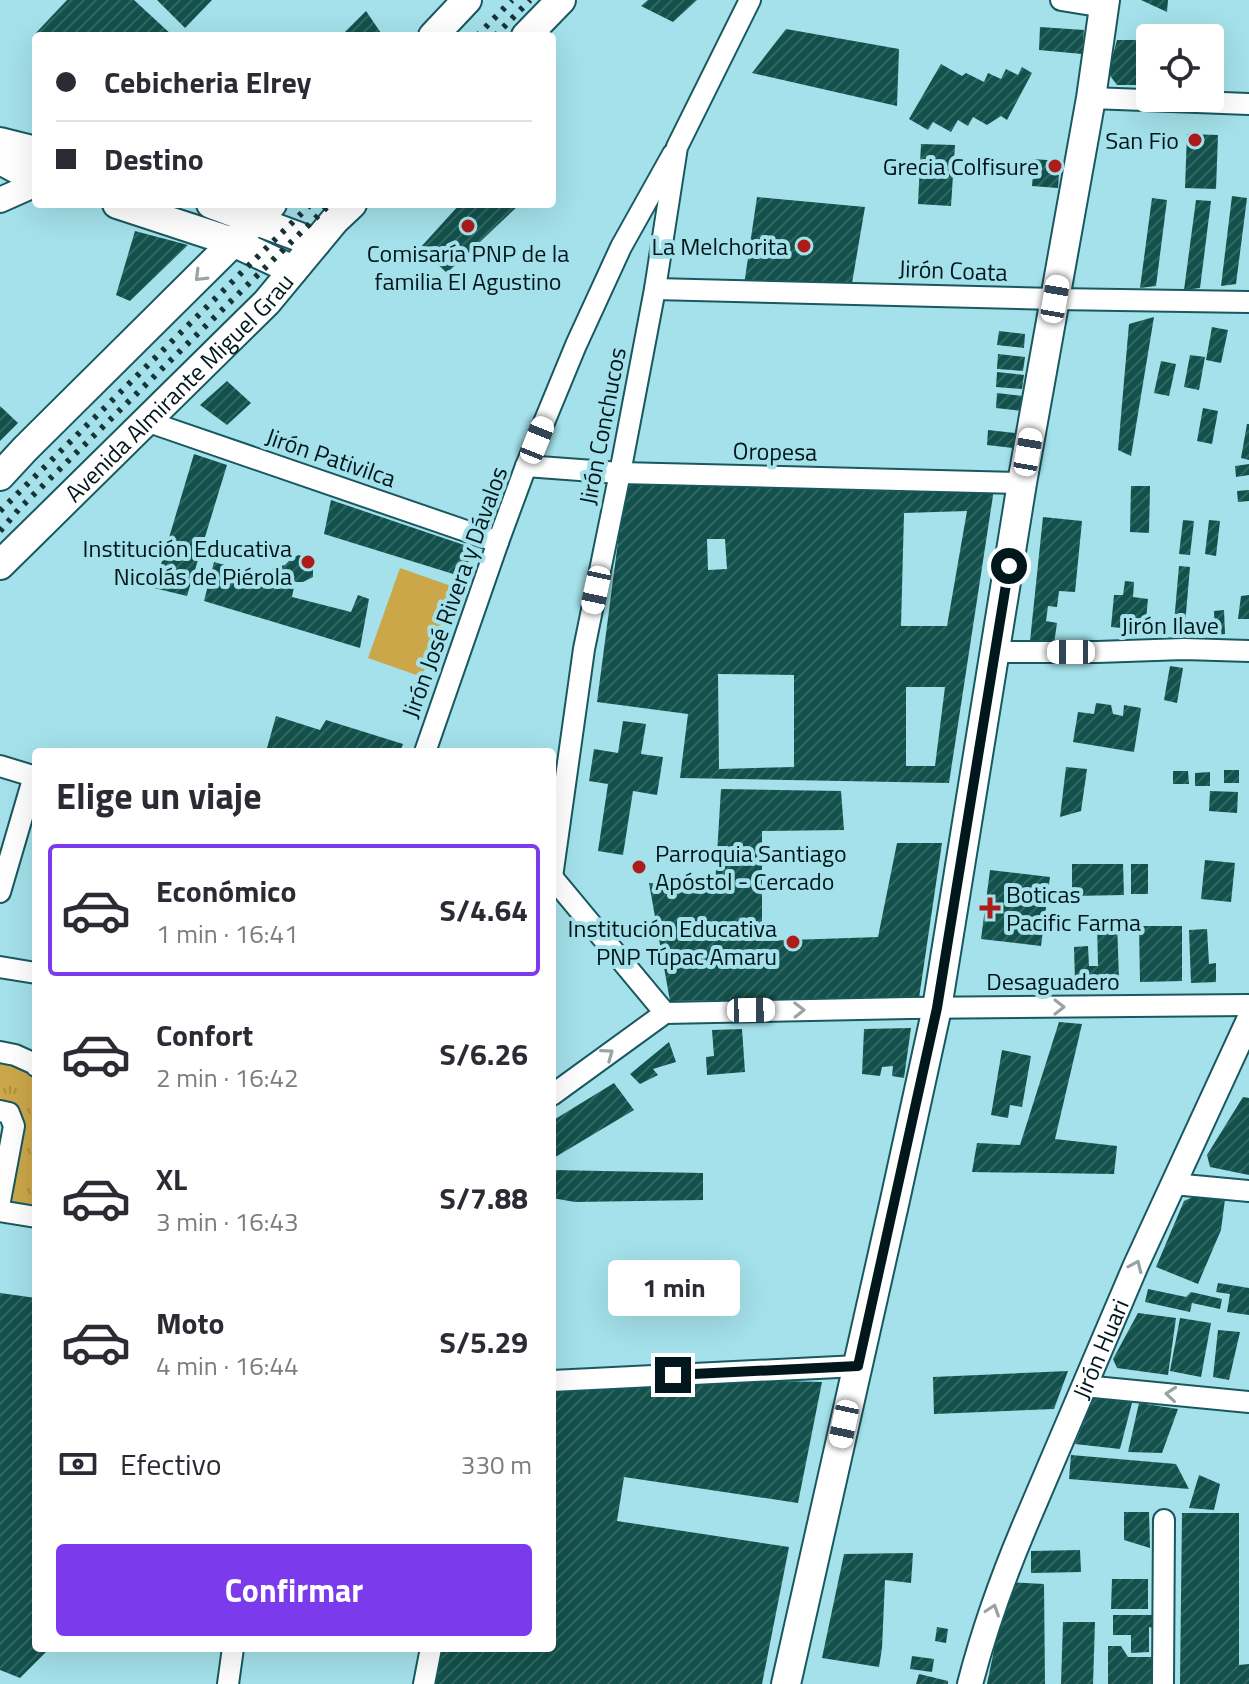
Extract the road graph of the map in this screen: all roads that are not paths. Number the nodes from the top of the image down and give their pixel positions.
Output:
1 (467, 0) edge
2 (561, 0) edge
3 (750, 0) edge
4 (1061, 0) edge
5 (1105, 3) edge
6 (437, 32) edge
7 (530, 32) edge
8 (1091, 98) junction
9 (1249, 104) edge
10 (677, 147) junction
11 (11, 154) edge
12 (32, 178) edge
13 (32, 184) edge
14 (0, 200) edge
15 (129, 208) edge
16 (238, 208) edge
17 (348, 208) edge
18 (264, 212) edge
19 (233, 242) junction
20 (316, 243) junction
21 (293, 270) junction
22 (655, 289) junction
23 (1055, 299) junction
24 (1249, 302) edge
25 (146, 421) junction
26 (526, 466) junction
27 (620, 473) junction
28 (0, 476) edge
29 (1022, 483) junction
30 (498, 542) junction
31 (0, 565) edge
32 (1249, 651) edge
33 (995, 652) junction
34 (426, 748) edge
35 (0, 766) edge
36 (32, 776) edge
37 (32, 787) edge
38 (556, 848) edge
39 (556, 882) edge
40 (0, 892) edge
41 (0, 967) edge
42 (32, 972) edge
43 (1249, 1005) edge
44 (937, 1008) junction
45 (665, 1013) junction
46 (1249, 1020) edge
47 (0, 1052) edge
48 (32, 1063) edge
49 (556, 1092) edge
50 (0, 1111) edge
51 (1173, 1184) junction
52 (1249, 1191) edge
53 (0, 1201) edge
54 (0, 1211) edge
55 (32, 1216) edge
56 (858, 1366) junction
57 (556, 1381) edge
58 (1084, 1386) junction
59 (1249, 1402) edge
60 (1164, 1520) dead end
61 (232, 1652) edge
62 (430, 1652) edge
63 (228, 1684) edge
64 (424, 1684) edge
65 (786, 1684) edge
66 (970, 1684) edge
67 (1163, 1684) edge

1 - 6 main road
2 - 7 main road
3 - 10 street, Jirón Conchucos
4 - 5 street
5 - 8 main road
8 - 9 street
8 - 23 main road
10 - 22 street, Jirón Conchucos
10 - 26 street, Jirón José Rivera y Dávalos
11 - 12 main road
13 - 14 street
15 - 19 main road
16 - 18 main road
17 - 20 main road, Avenida Almirante Miguel Grau
18 - 19 main road
18 - 20 main road
19 - 21 main road
19 -> 28 main road
20 - 21 main road, Avenida Almirante Miguel Grau
21 - 25 main road, Avenida Almirante Miguel Grau
22 - 23 street, Jirón Coata
22 - 27 street, Jirón Conchucos
23 - 24 street, Jirón Coata
23 - 29 main road
25 - 30 street, Jirón Pativilca
25 - 31 main road, Avenida Almirante Miguel Grau
26 - 27 street, Oropesa
26 - 30 street, Jirón José Rivera y Dávalos
27 - 29 street, Oropesa
27 - 38 street, Jirón Conchucos
29 - 33 main road
30 - 34 street, Jirón José Rivera y Dávalos
32 - 33 street, Jirón Ilave
33 - 44 main road
35 - 36 street
37 - 40 street
39 - 45 street, Jirón Conchucos
41 - 42 street
44 -> 43 street, Desaguadero
45 -> 44 street, Desaguadero
44 - 56 main road
49 -> 45 street
46 - 51 street, Jirón Huari
47 - 48 street
50 - 53 street
51 - 52 street
58 -> 51 street, Jirón Huari
54 - 55 street
56 - 57 street
56 - 65 main road
59 -> 58 street
66 -> 58 street, Jirón Huari
60 - 67 street
61 - 63 street
62 - 64 street

